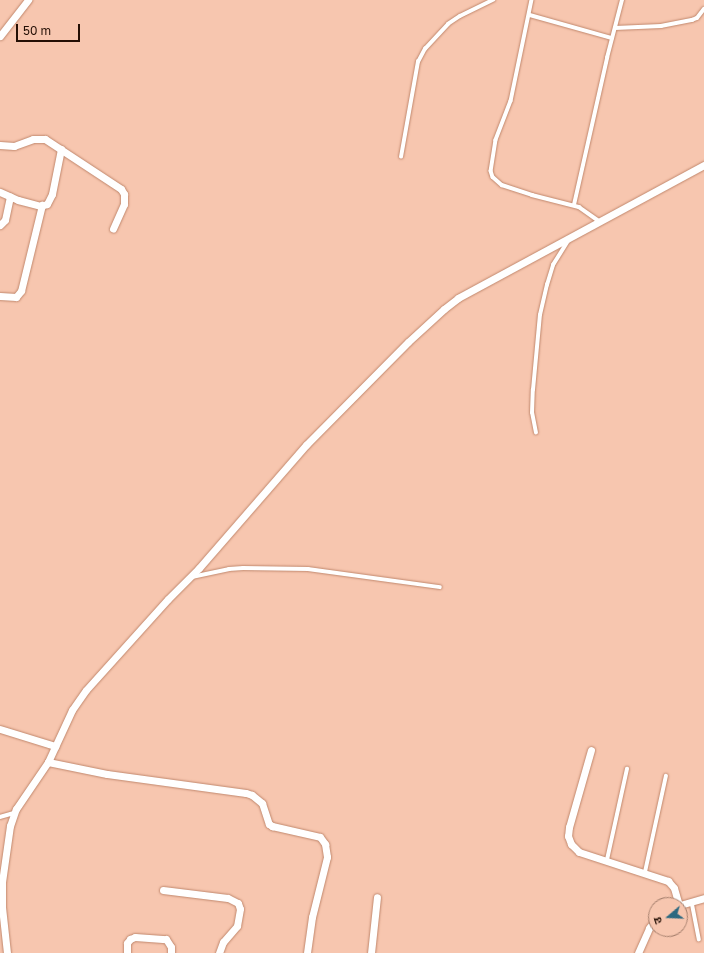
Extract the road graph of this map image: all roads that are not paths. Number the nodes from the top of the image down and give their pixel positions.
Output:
1 (28, 0) edge
2 (493, 0) edge
3 (532, 0) edge
4 (622, 0) edge
5 (704, 9) edge
6 (530, 15) junction
7 (615, 28) junction
8 (0, 36) edge
9 (612, 38) junction
10 (0, 145) edge
11 (61, 149) junction
12 (401, 157) dead end
13 (704, 164) edge
14 (0, 192) edge
15 (10, 197) junction
16 (42, 205) junction
17 (574, 205) junction
18 (600, 221) junction
19 (0, 226) edge
20 (113, 229) dead end
21 (569, 238) junction
22 (0, 296) edge
23 (536, 433) dead end
24 (190, 578) junction
25 (440, 587) dead end
26 (0, 730) edge
27 (55, 746) junction
28 (591, 750) dead end
29 (48, 762) junction
30 (627, 769) dead end
31 (666, 776) dead end
32 (15, 812) junction
33 (0, 817) edge
34 (607, 860) junction
35 (645, 872) junction
36 (163, 890) dead end
37 (377, 897) dead end
38 (677, 897) edge
39 (704, 898) edge
40 (692, 902) junction
41 (688, 903) edge
42 (648, 930) edge
43 (699, 939) dead end
44 (7, 953) edge
45 (127, 953) edge
46 (171, 953) edge
47 (219, 953) edge
48 (307, 953) edge
49 (371, 953) edge
50 (638, 953) edge

1 - 8 street
2 - 12 lane
3 - 6 lane
4 - 7 lane
5 - 7 lane
6 - 9 lane
6 - 17 lane
7 - 9 lane
9 - 17 lane
10 - 11 street
11 - 16 street
11 - 20 street
13 - 18 street
14 - 15 street
15 - 16 street
15 - 19 street
16 - 22 street
17 - 18 lane
18 - 21 street
21 - 23 lane
21 - 24 street
24 - 25 lane
24 - 27 street
26 - 27 street
27 - 29 street
28 - 34 street
29 - 32 street
29 - 48 street
30 - 34 lane
31 - 35 lane
32 - 33 lane
32 - 44 street
34 - 35 street
35 - 38 street
36 - 47 street
37 - 49 street
39 - 40 street
40 - 41 street
40 - 43 lane
42 - 50 street
45 - 46 street

